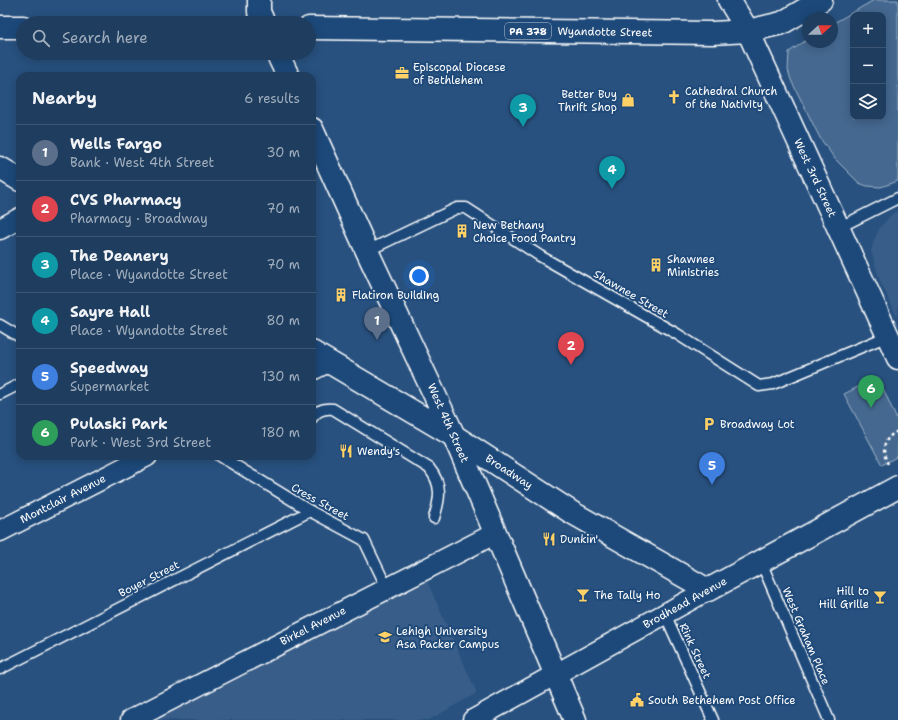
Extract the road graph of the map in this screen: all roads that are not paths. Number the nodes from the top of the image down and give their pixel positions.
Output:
1 (259, 0) edge
2 (730, 0) edge
3 (821, 0) edge
4 (261, 16) edge
5 (0, 27) edge
6 (16, 27) edge
7 (316, 28) edge
8 (748, 31) junction
9 (280, 60) edge
10 (286, 72) edge
11 (316, 138) edge
12 (0, 168) edge
13 (16, 178) edge
14 (898, 198) edge
15 (16, 220) edge
16 (838, 228) junction
17 (0, 229) edge
18 (367, 251) junction
19 (0, 325) edge
20 (16, 335) edge
21 (888, 336) junction
22 (898, 358) edge
23 (317, 361) edge
24 (16, 386) edge
25 (0, 394) edge
26 (316, 414) edge
27 (454, 436) junction
28 (139, 460) edge
29 (227, 460) edge
30 (898, 487) edge
31 (310, 511) junction
32 (434, 518) dead end
33 (0, 531) edge
34 (496, 533) junction
35 (761, 562) junction
36 (387, 588) junction
37 (708, 590) junction
38 (665, 614) junction
39 (0, 669) edge
40 (556, 674) junction
41 (131, 720) edge
42 (473, 720) edge
43 (575, 720) edge
44 (713, 720) edge
45 (828, 720) edge

1 - 4 main road
2 - 8 main road, West 3rd Street
3 - 8 main road, Wyandotte Street / PA 378
5 - 6 main road
7 - 8 main road, Wyandotte Street / PA 378
8 - 16 main road, West 3rd Street
9 - 10 main road
11 - 18 main road, West 4th Street
12 - 13 main road
14 - 16 lane
15 - 17 street
16 - 21 main road, West 3rd Street
18 - 21 lane, Shawnee Street
18 - 27 main road, West 4th Street
19 - 20 lane
21 - 22 main road, West 3rd Street
23 - 27 main road, Broadway
24 - 25 lane
26 - 32 lane
27 - 34 main road, West 4th Street
27 - 37 main road, Broadway
28 - 33 street, Montclair Avenue
29 - 31 lane, Cress Street
30 - 35 main road, Brodhead Avenue
31 - 36 lane, Cress Street
31 - 39 lane, Boyer Street
34 - 36 street, Birkel Avenue
34 - 40 main road, West 4th Street
35 - 37 main road, Brodhead Avenue
35 - 45 lane, West Graham Place
36 - 41 street, Birkel Avenue
37 - 38 street, Brodhead Avenue
38 - 40 street, Brodhead Avenue
38 - 44 lane, Rink Street
40 - 42 street, Brodhead Avenue
40 - 43 main road, West 4th Street

